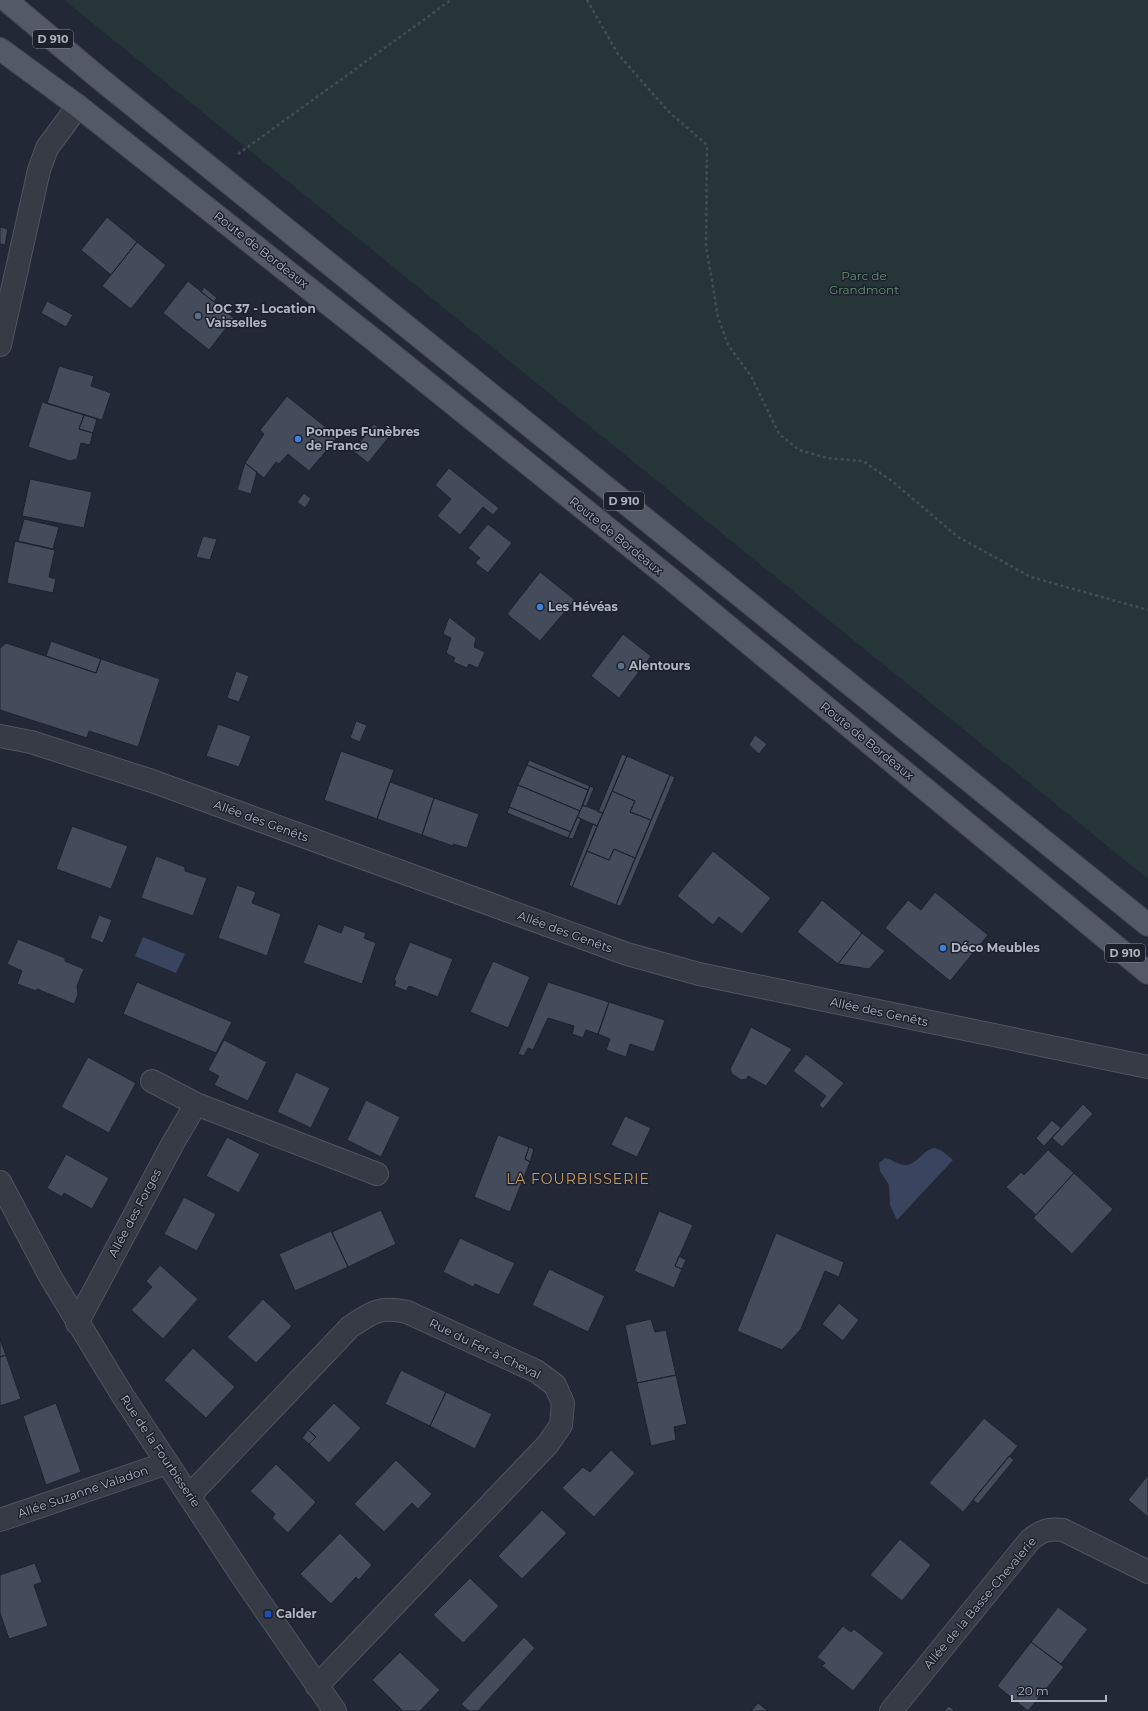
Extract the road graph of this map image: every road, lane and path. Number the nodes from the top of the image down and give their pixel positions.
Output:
1 (6, 0) edge
2 (451, 0) edge
3 (587, 0) edge
4 (0, 49) edge
5 (78, 106) junction
6 (215, 171) junction
7 (0, 345) edge
8 (1148, 610) edge
9 (0, 736) edge
10 (1148, 925) edge
11 (1148, 973) edge
12 (1148, 1067) edge
13 (152, 1081) dead end
14 (196, 1104) junction
15 (377, 1174) dead end
16 (0, 1182) edge
17 (77, 1323) junction
18 (167, 1463) junction
19 (190, 1495) junction
20 (0, 1520) edge
21 (1148, 1572) edge
22 (317, 1686) junction
23 (335, 1711) edge
24 (891, 1711) edge

1 - 6 main road, D 910
2 - 6 path
3 - 8 path
4 - 5 main road, D 910
5 - 7 street
5 - 11 main road, Route de Bordeaux / D 910
6 - 10 main road, D 910
9 - 12 street, Allée des Genêts
13 - 14 street
14 - 15 street
14 - 17 street, Allée des Forges
16 - 17 street, Rue de la Fourbisserie
17 - 18 street, Rue de la Fourbisserie
18 - 19 street, Rue de la Fourbisserie
18 - 20 street, Allée Suzanne Valadon
19 - 22 street, Rue de la Fourbisserie
19 - 22 street, Rue du Fer-à-Cheval
21 - 24 street, Allée de la Basse-Chevalerie
22 - 23 street, Rue de la Fourbisserie

